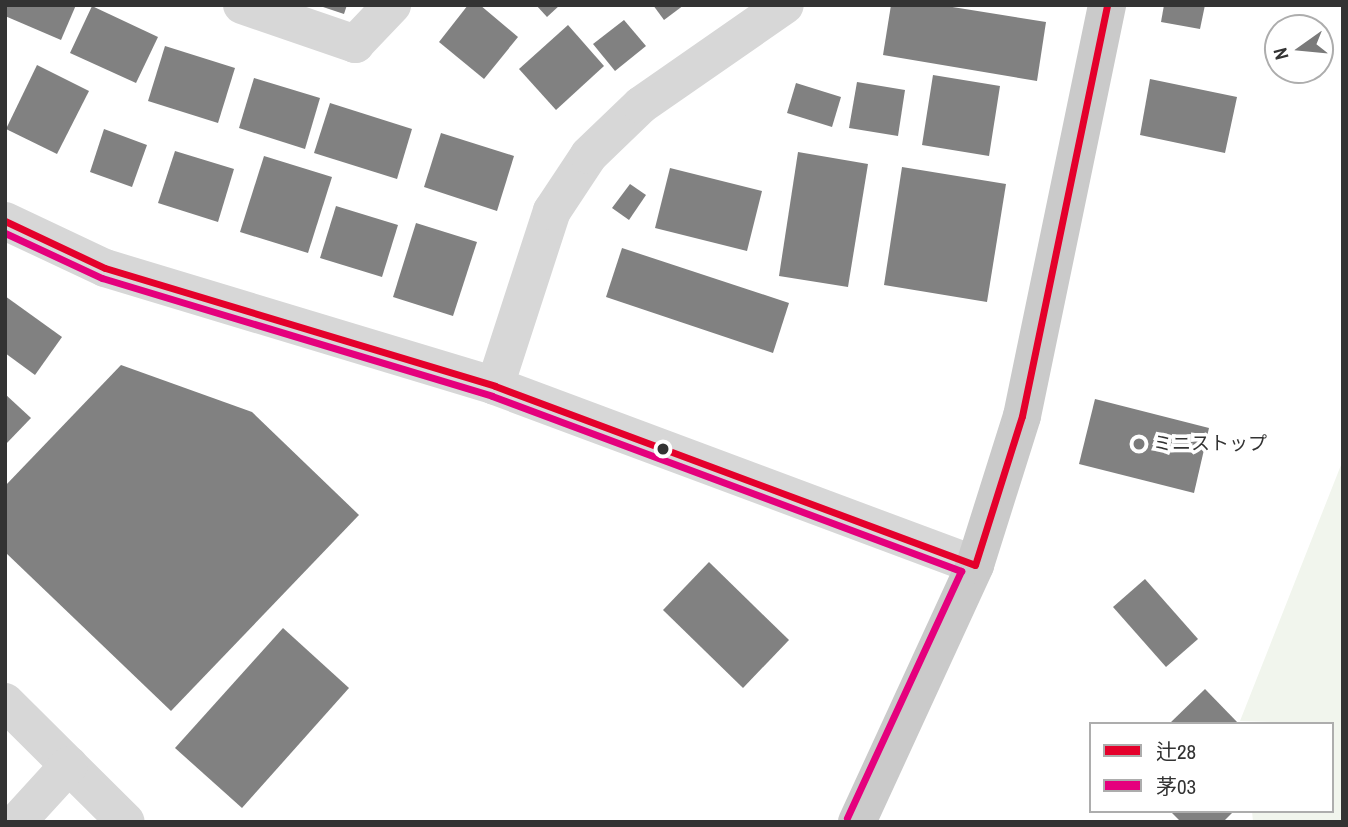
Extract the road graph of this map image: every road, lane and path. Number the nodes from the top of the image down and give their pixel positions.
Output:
1 (243, 5) edge
2 (392, 5) edge
3 (785, 5) edge
4 (1107, 5) edge
5 (5, 221) edge
6 (495, 386) junction
7 (975, 565) junction
8 (5, 702) edge
9 (69, 765) junction
10 (17, 822) edge
11 (126, 822) edge
12 (858, 822) edge

1 - 2 street
3 - 6 street
4 - 7 main road
5 - 6 street
6 - 7 street
7 - 12 main road
8 - 9 street
9 - 10 street
9 - 11 street

